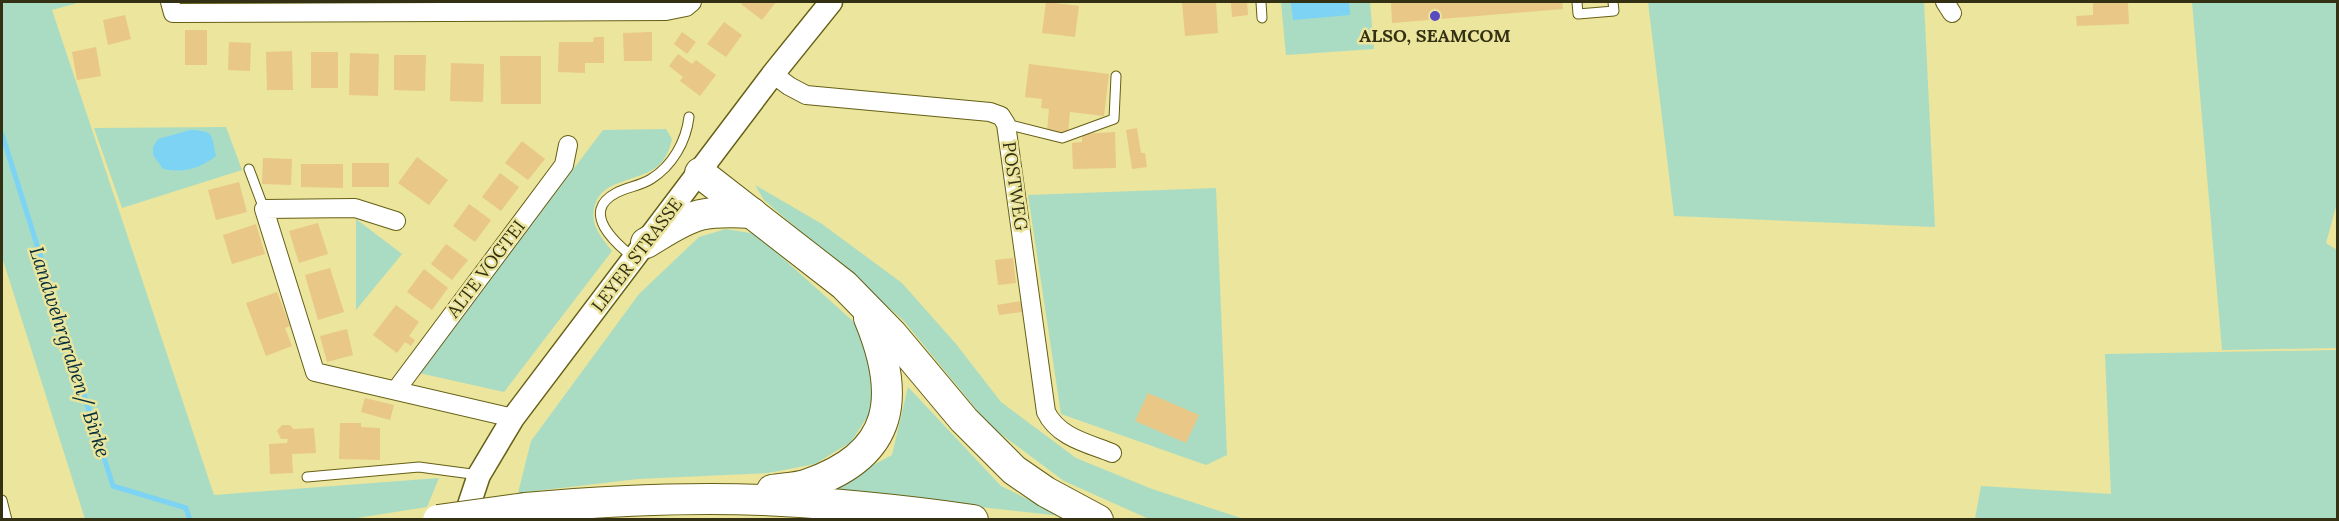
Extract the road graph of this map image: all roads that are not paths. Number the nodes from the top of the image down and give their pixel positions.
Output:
1 (170, 2) edge
2 (692, 2) edge
3 (831, 2) edge
4 (1261, 2) edge
5 (1577, 2) edge
6 (1613, 2) edge
7 (265, 7) edge
8 (430, 7) edge
9 (1262, 18) dead end
10 (773, 74) junction
11 (1116, 76) dead end
12 (689, 117) dead end
13 (1006, 124) junction
14 (568, 145) dead end
15 (249, 169) dead end
16 (700, 173) junction
17 (264, 209) junction
18 (752, 213) junction
19 (396, 221) dead end
20 (640, 250) junction
21 (865, 307) junction
22 (396, 390) junction
23 (513, 418) junction
24 (1112, 453) dead end
25 (479, 475) junction
26 (307, 477) dead end
27 (712, 499) junction
28 (2, 500) edge
29 (7, 519) edge
30 (438, 519) edge
31 (464, 519) edge
32 (973, 519) edge
33 (1098, 519) edge

1 - 7 street
2 - 8 street
3 - 10 street, LEYER STRASSE
4 - 9 lane
5 - 6 lane
7 - 8 street
10 - 13 street, POSTWEG
10 - 16 street, LEYER STRASSE
11 - 13 lane
12 - 20 lane
13 - 24 street, POSTWEG
14 - 22 street, ALTE VOGTEI
15 - 17 lane
16 - 18 highway
16 - 20 street, LEYER STRASSE
17 - 19 street
17 - 22 street
18 - 20 highway
18 - 21 highway
20 - 23 street, LEYER STRASSE
21 - 27 highway
21 - 33 highway
22 - 23 street
23 - 25 street, LEYER STRASSE
25 - 26 lane
25 - 31 street, LEYER STRASSE
27 - 30 highway, bridge
27 - 32 highway
28 - 29 lane

